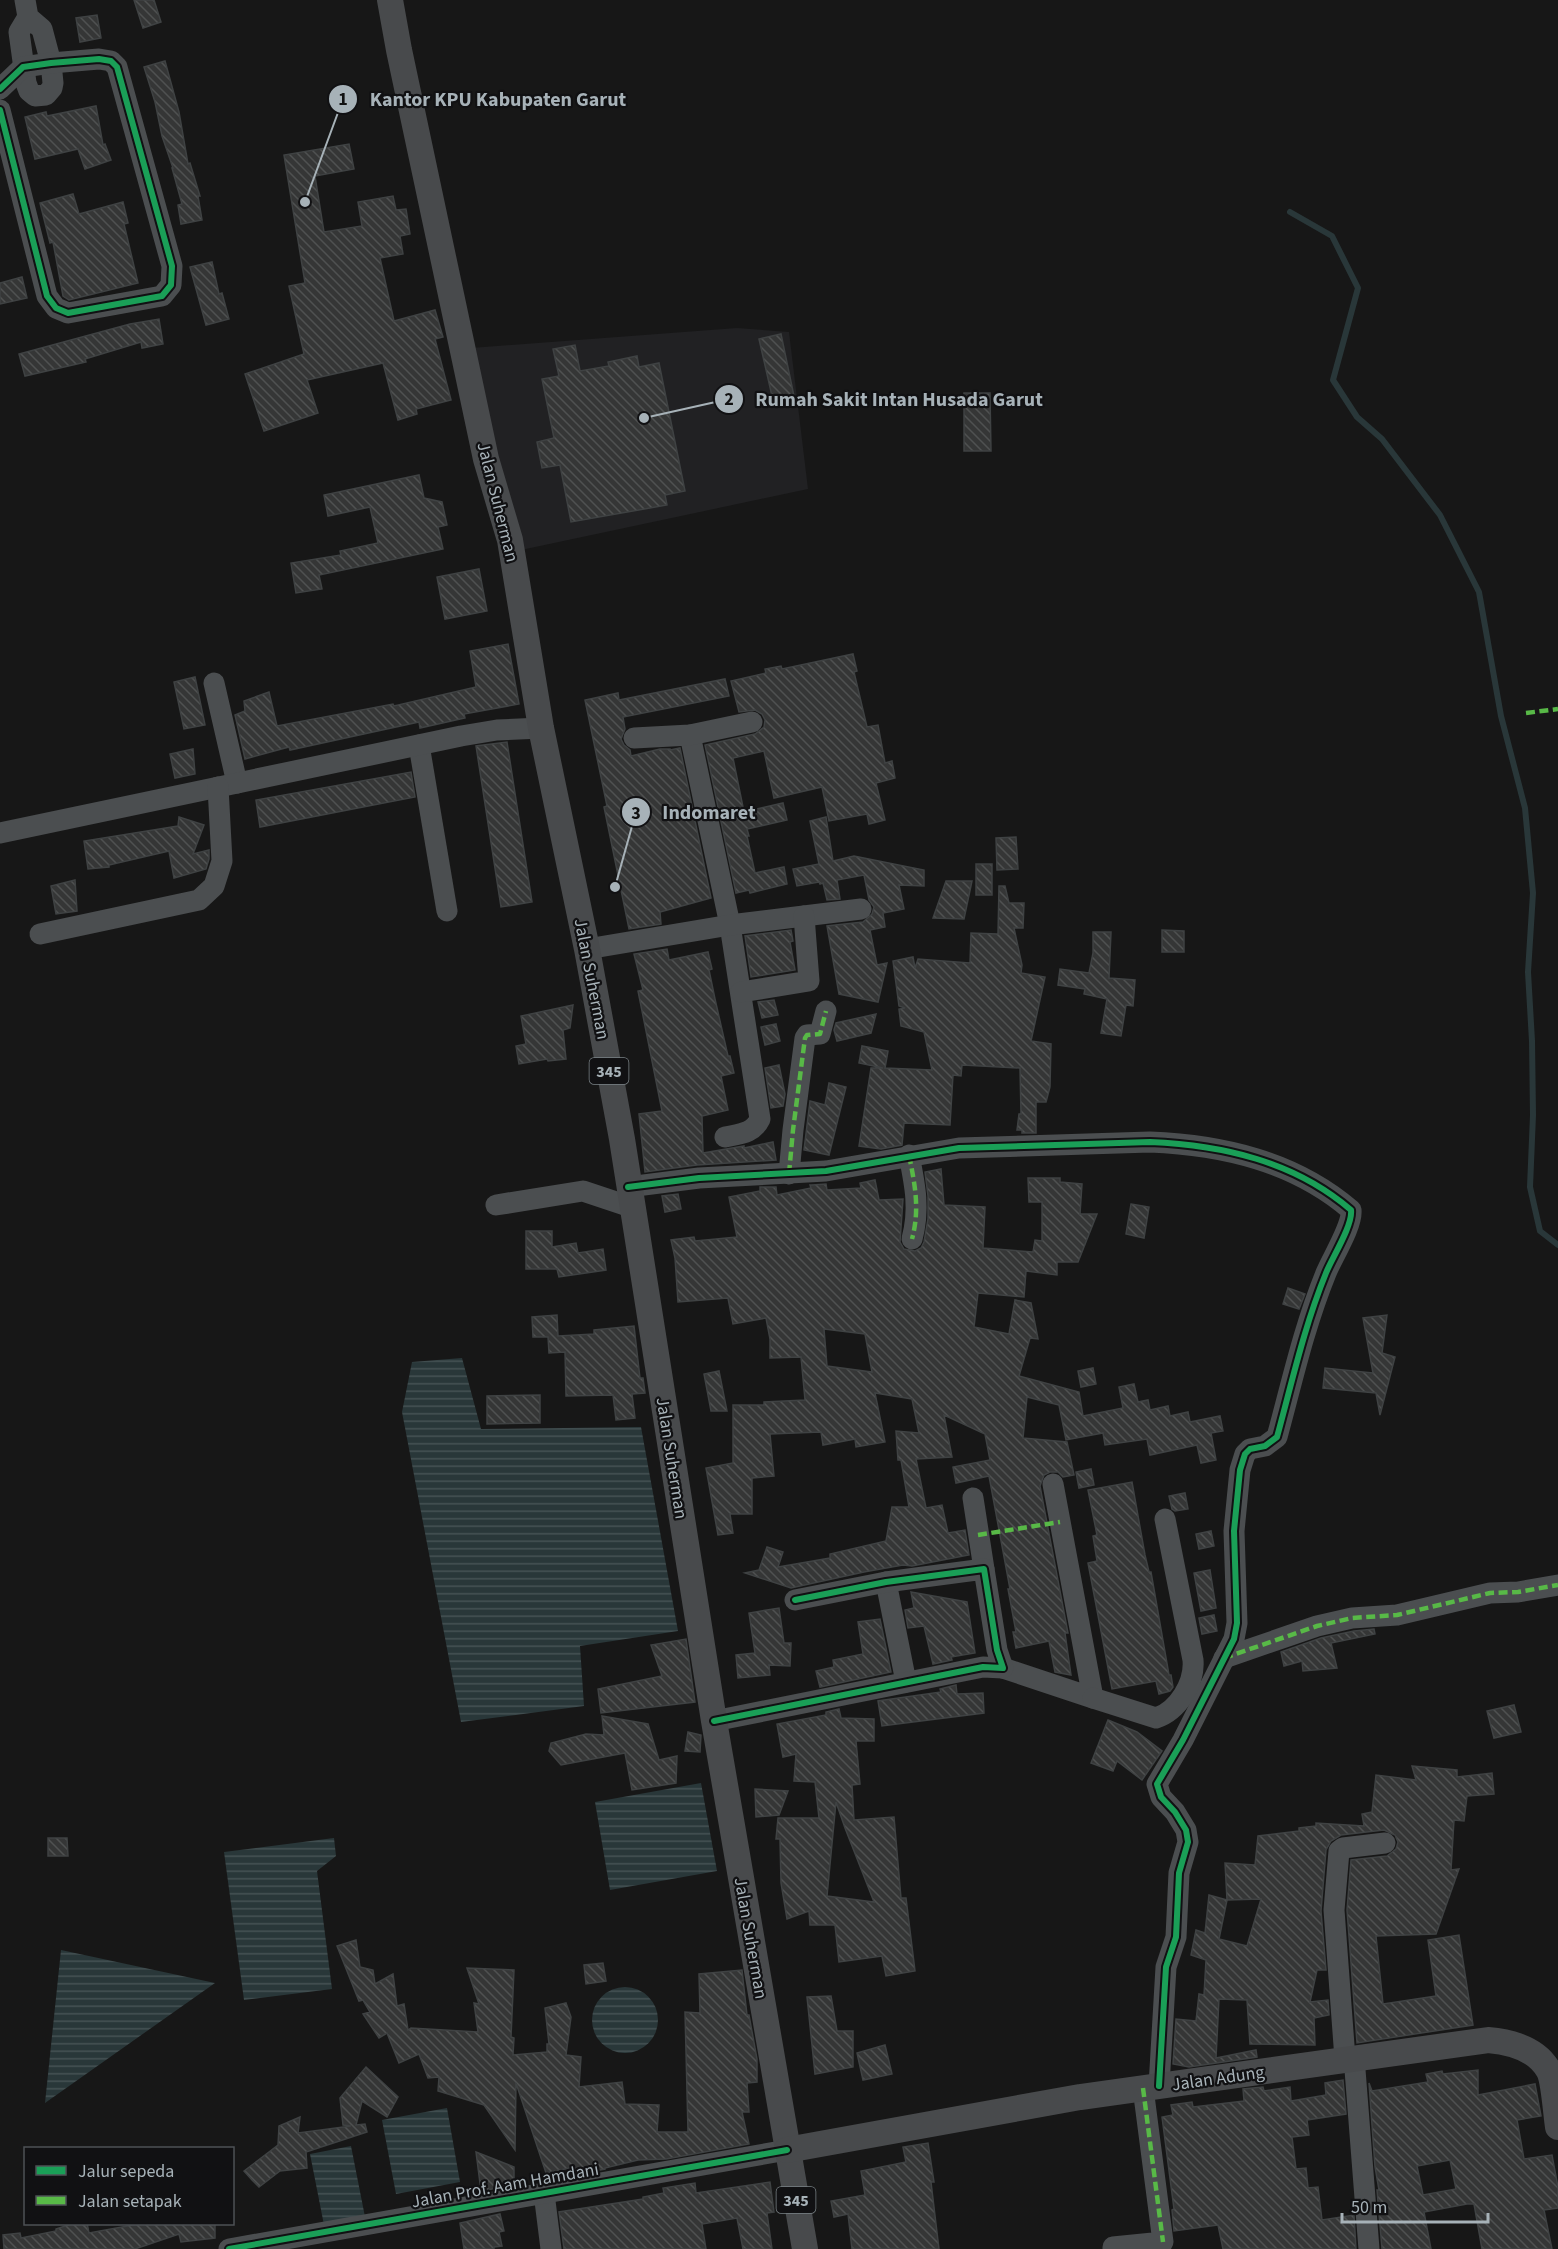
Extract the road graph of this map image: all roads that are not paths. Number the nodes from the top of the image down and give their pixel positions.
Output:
1 (390, 0) edge
2 (27, 8) edge
3 (51, 63) junction
4 (24, 67) junction
5 (0, 89) edge
6 (0, 110) edge
7 (214, 683) dead end
8 (752, 722) dead end
9 (541, 728) junction
10 (690, 735) junction
11 (634, 738) dead end
12 (419, 745) junction
13 (227, 785) junction
14 (0, 832) edge
15 (861, 909) dead end
16 (447, 911) dead end
17 (804, 916) junction
18 (730, 926) junction
19 (40, 934) dead end
20 (587, 949) junction
21 (741, 992) junction
22 (826, 1011) dead end
23 (724, 1137) dead end
24 (909, 1155) junction
25 (789, 1174) junction
26 (629, 1197) junction
27 (496, 1205) dead end
28 (912, 1239) dead end
29 (1053, 1484) dead end
30 (973, 1498) dead end
31 (1165, 1519) dead end
32 (984, 1569) junction
33 (886, 1582) junction
34 (1558, 1585) edge
35 (795, 1600) dead end
36 (1224, 1658) junction
37 (1003, 1668) junction
38 (906, 1682) junction
39 (1093, 1698) junction
40 (714, 1721) junction
41 (1385, 1843) dead end
42 (1350, 2058) junction
43 (1151, 2087) junction
44 (1558, 2127) edge
45 (787, 2150) junction
46 (544, 2193) junction
47 (291, 2243) edge
48 (229, 2249) edge
49 (551, 2249) edge
50 (805, 2249) edge
51 (1113, 2249) edge
52 (1369, 2249) edge

1 - 9 main road, Jalan Suherman / 345
2 - 3 street
2 - 4 street
3 - 4 street
3 - 4 street
3 - 6 street
4 - 5 street
7 - 13 street
8 - 10 street
9 - 12 street
9 - 20 main road, Jalan Suherman / 345
10 - 11 street
10 - 18 street
12 - 13 street
12 - 16 street
13 - 14 street
13 - 19 street
15 - 17 street
17 - 18 street
17 - 21 street
18 - 20 street
18 - 21 street
20 - 26 main road, Jalan Suherman / 345
21 - 23 street
22 - 25 street
24 - 25 street
24 - 28 street
24 - 36 street
25 - 26 street
26 - 27 street
26 - 40 main road, Jalan Suherman / 345
29 - 39 street
30 - 32 street
31 - 39 street
32 - 33 street
32 - 37 street
33 - 35 street
33 - 38 street
34 - 36 street
36 - 43 street
37 - 38 street
37 - 39 street
38 - 40 street
40 - 45 main road, Jalan Suherman / 345
41 - 42 street
42 - 43 main road, Jalan Adung
42 - 44 main road, Jalan Adung
42 - 52 street
43 - 45 main road, Jalan Adung
43 - 51 street
45 - 46 street, Jalan Prof. Aam Hamdani
45 - 50 main road, Jalan Suherman / 345
46 - 47 street, Jalan Prof. Aam Hamdani
46 - 49 street
47 - 48 street, Jalan Prof. Aam Hamdani

